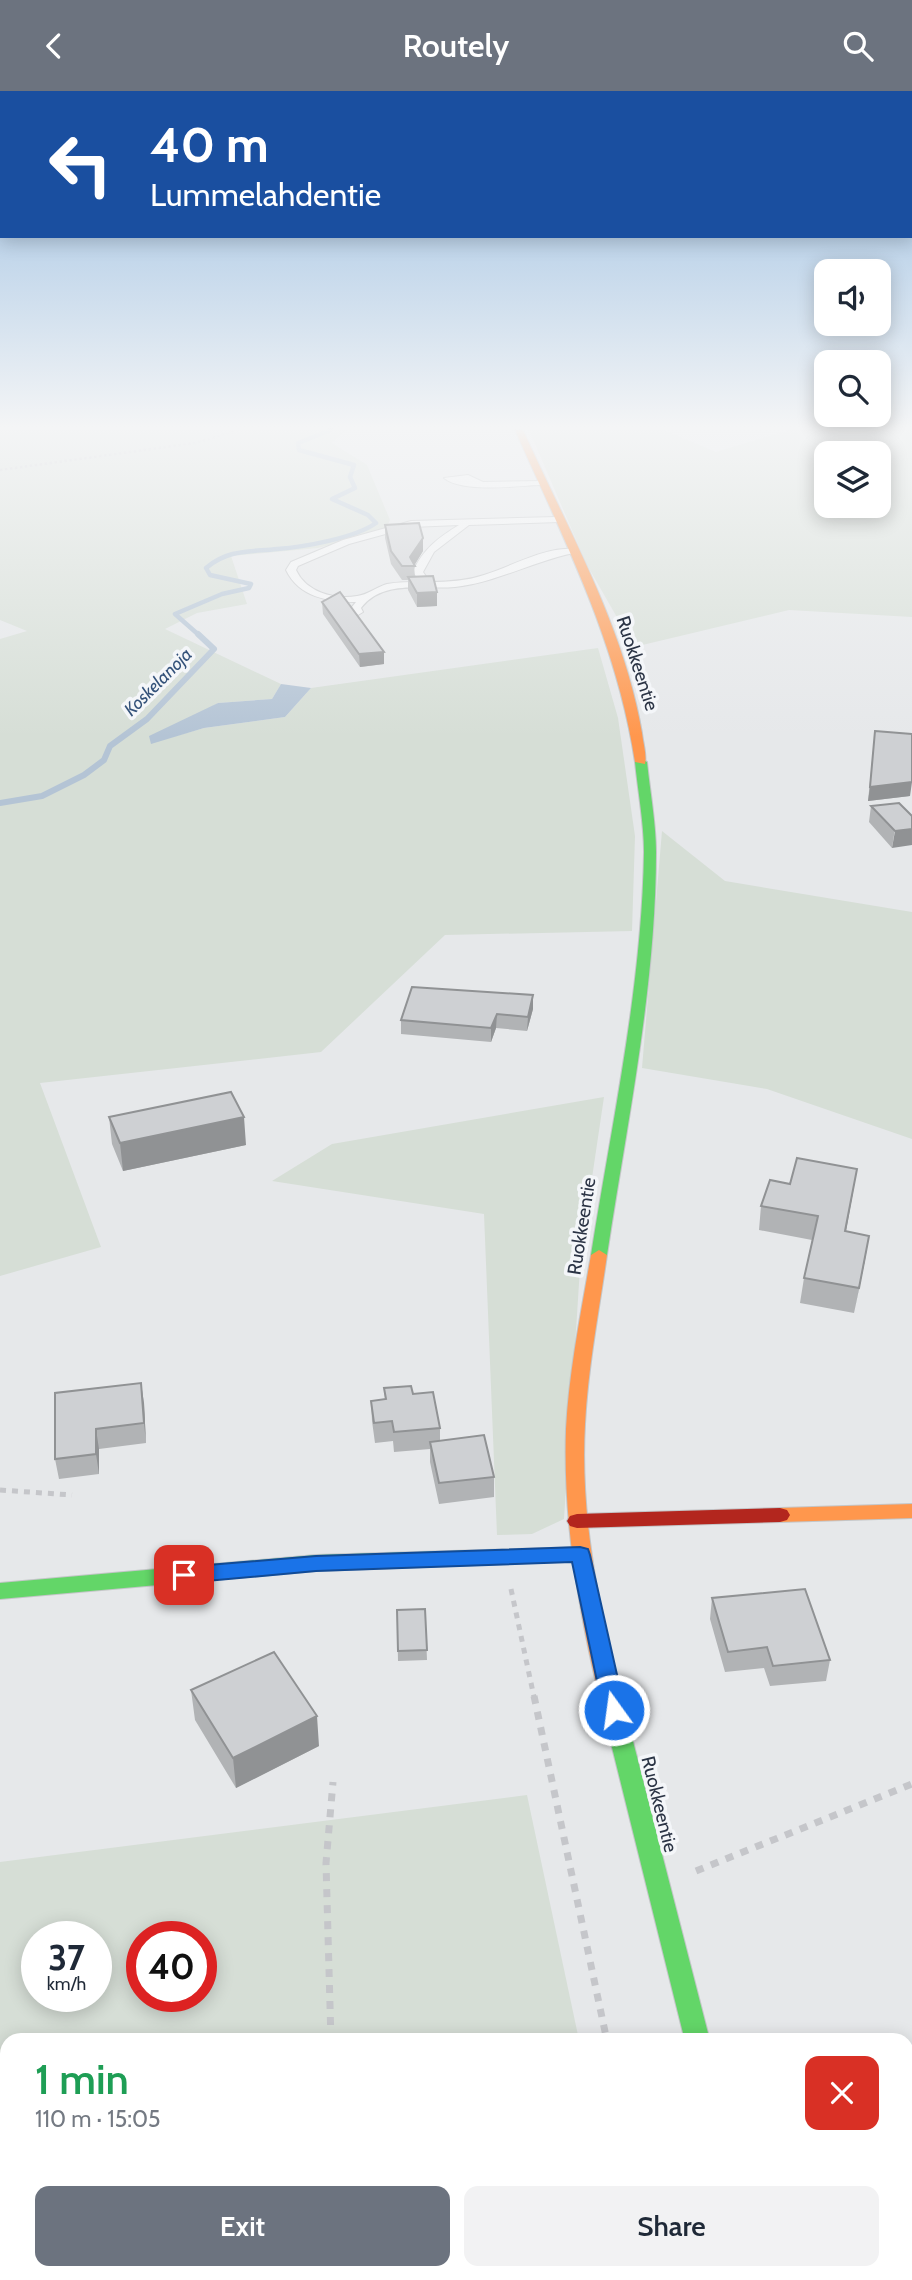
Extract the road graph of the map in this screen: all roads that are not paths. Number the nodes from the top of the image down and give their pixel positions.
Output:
1 (379, 532) edge
2 (455, 532) edge
3 (562, 532) edge
4 (572, 551) junction
5 (428, 586) junction
6 (360, 599) junction
7 (358, 612) edge
8 (912, 1511) edge
9 (577, 1521) junction
10 (580, 1555) junction
11 (0, 1591) edge
12 (696, 2033) edge

1 - 6 lane
2 - 5 lane
3 - 4 street, Ruokkeentie
4 - 5 lane
4 - 9 street, Ruokkeentie
5 - 6 lane
6 - 7 lane
8 - 9 street
9 - 10 street, Ruokkeentie
10 - 11 street
10 - 12 street, Ruokkeentie

